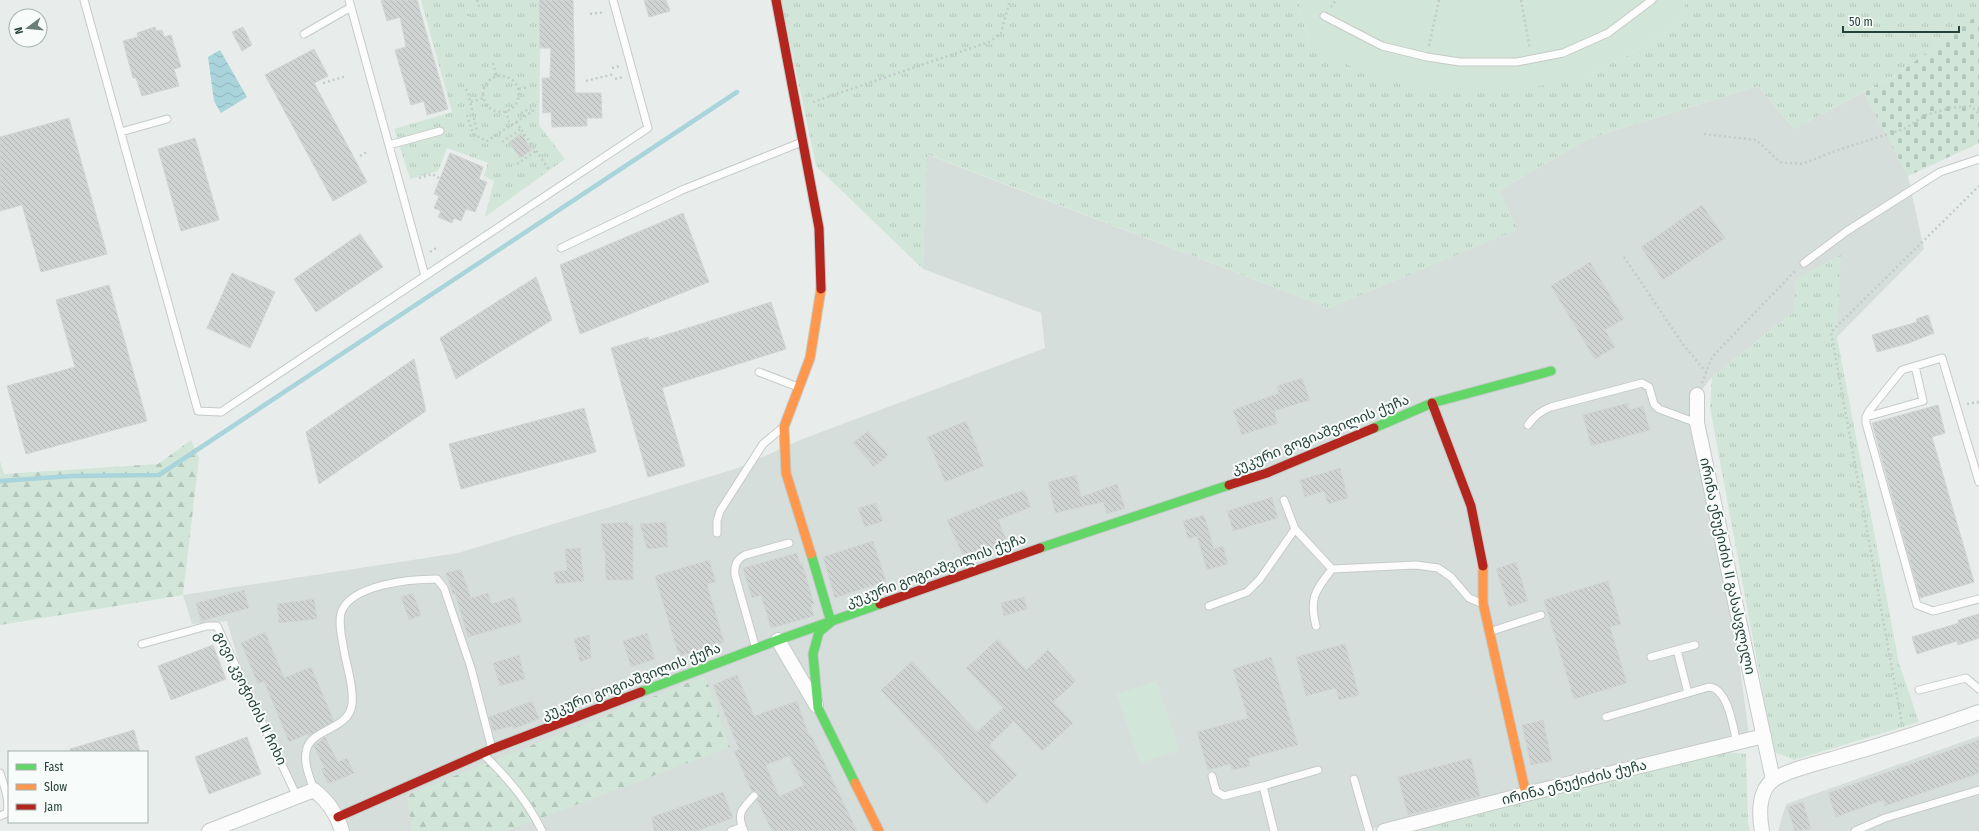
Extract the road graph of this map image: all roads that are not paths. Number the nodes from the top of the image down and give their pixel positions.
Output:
1 (84, 0) edge
2 (613, 0) edge
3 (776, 0) edge
4 (1652, 0) edge
5 (350, 3) edge
6 (1324, 16) dead end
7 (304, 34) dead end
8 (167, 119) dead end
9 (440, 131) dead end
10 (120, 132) junction
11 (804, 141) junction
12 (389, 145) junction
13 (1979, 159) edge
14 (561, 248) dead end
15 (1804, 263) road end
16 (425, 276) junction
17 (1915, 366) junction
18 (1550, 371) dead end
19 (759, 372) dead end
20 (799, 388) junction
21 (1698, 395) road end
22 (1432, 403) junction
23 (1866, 417) junction
24 (1697, 423) junction
25 (1528, 425) dead end
26 (784, 427) junction
27 (1979, 482) edge
28 (1284, 500) dead end
29 (1295, 528) junction
30 (717, 533) dead end
31 (789, 543) dead end
32 (1332, 570) junction
33 (1979, 599) edge
34 (1483, 603) junction
35 (1210, 606) dead end
36 (1542, 616) dead end
37 (830, 622) junction
38 (1316, 626) dead end
39 (1489, 632) junction
40 (778, 640) junction
41 (142, 644) dead end
42 (1695, 645) dead end
43 (756, 649) junction
44 (1677, 650) junction
45 (1651, 657) dead end
46 (1979, 689) edge
47 (1919, 690) dead end
48 (1688, 693) junction
49 (818, 708) junction
50 (1979, 712) edge
51 (1606, 717) dead end
52 (1764, 736) junction
53 (1737, 743) junction
54 (492, 749) junction
55 (483, 754) junction
56 (1318, 770) dead end
57 (0, 773) edge
58 (1212, 776) dead end
59 (1354, 779) dead end
60 (1772, 780) junction
61 (1263, 786) junction
62 (314, 790) junction
63 (1979, 790) edge
64 (1526, 794) junction
65 (297, 796) junction
66 (754, 796) dead end
67 (0, 816) edge
68 (338, 817) junction
69 (743, 829) edge
70 (209, 831) edge
71 (342, 831) edge
72 (542, 831) edge
73 (731, 831) edge
74 (879, 831) edge
75 (1274, 831) edge
76 (1369, 831) edge
77 (1384, 831) edge
78 (1762, 831) edge
79 (1855, 831) edge

1 - 10 lane
2 - 16 lane
3 - 11 street
4 - 6 lane
5 - 7 lane
5 - 12 lane
8 - 10 lane
9 - 12 lane
10 - 16 lane
11 - 14 lane
11 - 20 street
12 - 16 lane
13 - 15 lane
17 - 23 lane
17 - 23 lane
17 - 27 lane
18 - 22 street, კუკური გოგიაშვილის ქუჩა
19 - 20 lane
20 - 26 street
21 - 24 street, ირინა ენუქიძის II გასასვლელი
22 - 34 street
22 - 37 street, კუკური გოგიაშვილის ქუჩა
23 - 33 lane
24 - 25 lane
24 - 52 street, ირინა ენუქიძის II გასასვლელი
26 - 30 lane
26 - 37 street
28 - 29 lane
29 - 32 lane
29 - 35 lane
31 - 43 lane
32 - 34 lane
32 - 38 lane
34 - 39 street
36 - 39 lane
37 - 40 street, კუკური გოგიაშვილის ქუჩა
37 - 49 street
39 - 64 street
40 - 43 street, კუკური გოგიაშვილის ქუჩა
40 - 49 street
41 - 65 lane, გივი კვიჭიძის II ჩიხი
42 - 44 lane
43 - 54 street, კუკური გოგიაშვილის ქუჩა
44 - 45 lane
44 - 48 lane
46 - 47 lane
48 - 51 lane
48 - 53 lane
49 - 74 street
50 - 60 street
52 - 53 street, ირინა ენუქიძის ქუჩა
52 - 60 street, ირინა ენუქიძის II გასასვლელი
53 - 64 street, ირინა ენუქიძის ქუჩა
54 - 55 street, კუკური გოგიაშვილის ქუჩა
54 - 62 lane
55 - 68 street, კუკური გოგიაშვილის ქუჩა
55 - 72 lane
56 - 61 lane
57 - 67 lane
58 - 61 lane
59 - 76 lane
60 - 78 street
61 - 75 lane
62 - 65 street
62 - 68 street
63 - 79 lane
64 - 77 street, ირინა ენუქიძის ქუჩა
65 - 70 street
66 - 69 lane
68 - 71 street
69 - 73 lane

